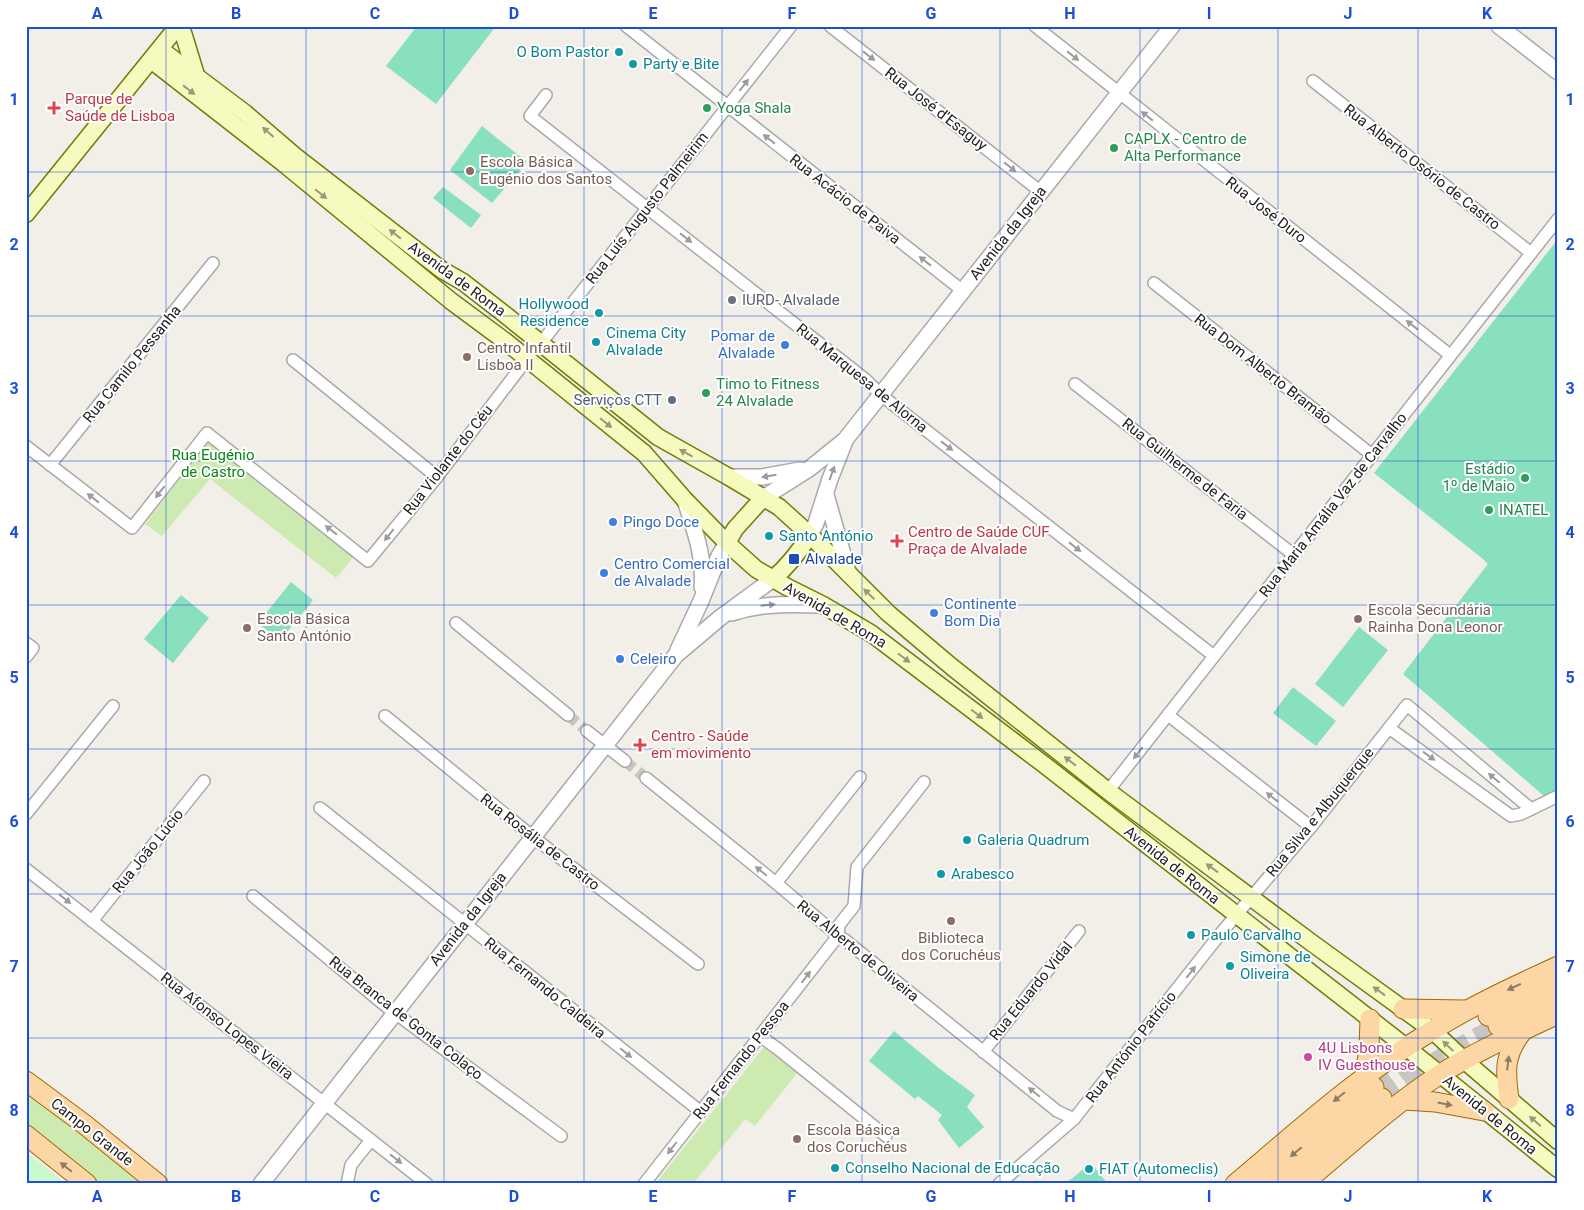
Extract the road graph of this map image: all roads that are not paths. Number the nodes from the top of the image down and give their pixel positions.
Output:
1 (179, 26) edge
2 (626, 26) edge
3 (791, 26) edge
4 (830, 26) edge
5 (1035, 26) edge
6 (1172, 26) edge
7 (1499, 26) edge
8 (155, 55) junction
9 (1558, 72) edge
10 (196, 75) junction
11 (1313, 81) dead end
12 (1118, 93) junction
13 (546, 95) dead end
14 (728, 106) junction
15 (1041, 192) junction
16 (647, 208) junction
17 (26, 214) edge
18 (1558, 219) edge
19 (1531, 253) junction
20 (213, 263) dead end
21 (1154, 283) dead end
22 (963, 291) junction
23 (541, 343) junction
24 (1450, 356) junction
25 (527, 359) junction
26 (293, 360) dead end
27 (1076, 384) dead end
28 (881, 395) junction
29 (845, 440) junction
30 (26, 446) edge
31 (1372, 455) junction
32 (50, 465) junction
33 (809, 469) junction
34 (437, 477) junction
35 (729, 477) junction
36 (826, 495) junction
37 (763, 498) junction
38 (684, 500) junction
39 (810, 535) junction
40 (727, 543) junction
41 (1294, 555) junction
42 (849, 575) junction
43 (773, 579) junction
44 (701, 601) junction
45 (823, 605) junction
46 (721, 617) junction
47 (456, 623) dead end
48 (26, 643) edge
49 (676, 655) junction
50 (1214, 656) junction
51 (26, 657) edge
52 (113, 706) dead end
53 (568, 715) tunnel mouth
54 (385, 716) dead end
55 (1168, 716) junction
56 (1389, 728) junction
57 (587, 731) tunnel mouth
58 (605, 745) junction
59 (625, 761) tunnel mouth
60 (860, 777) dead end
61 (646, 778) tunnel mouth
62 (204, 781) dead end
63 (924, 782) dead end
64 (1108, 791) junction
65 (1558, 796) edge
66 (1096, 806) junction
67 (320, 808) dead end
68 (1531, 809) junction
69 (26, 814) edge
70 (1311, 827) junction
71 (533, 837) junction
72 (26, 869) edge
73 (776, 883) junction
74 (253, 896) dead end
75 (1251, 897) junction
76 (1236, 915) junction
77 (92, 921) junction
78 (465, 924) junction
79 (1079, 931) dead end
80 (838, 936) junction
81 (698, 964) dead end
82 (1558, 966) edge
83 (1558, 983) edge
84 (1558, 997) edge
85 (1404, 1010) junction
86 (1466, 1010) junction
87 (395, 1013) junction
88 (1558, 1014) edge
89 (1370, 1019) junction
90 (1432, 1030) junction
91 (1523, 1031) junction
92 (760, 1036) junction
93 (1406, 1047) junction
94 (983, 1052) junction
95 (1465, 1061) junction
96 (1440, 1074) junction
97 (26, 1081) edge
98 (1373, 1087) junction
99 (1509, 1098) junction
100 (1405, 1100) junction
101 (324, 1103) junction
102 (1484, 1111) junction
103 (700, 1112) junction
104 (1074, 1119) junction
105 (26, 1135) edge
106 (561, 1136) dead end
107 (886, 1136) dead end
108 (371, 1140) junction
109 (1558, 1141) edge
110 (1558, 1169) edge
111 (87, 1184) edge
112 (158, 1184) edge
113 (262, 1184) edge
114 (347, 1184) edge
115 (427, 1184) edge
116 (644, 1184) edge
117 (998, 1184) edge
118 (1235, 1184) edge
119 (1258, 1184) edge
120 (1280, 1184) edge
121 (1302, 1184) edge

1 - 8 main road
1 - 10 main road
2 - 14 street, Rua Acácio de Paiva
14 -> 3 street, Rua Luís Augusto Palmeirim
4 -> 15 street, Rua José d'Esaguy
5 -> 12 street, Rua José Duro
6 - 12 street, Avenida da Igreja
7 - 9 street
8 - 10 main road, Avenida de Roma
8 - 17 main road
8 -> 25 main road, Avenida de Roma
23 -> 10 main road, Avenida de Roma
11 - 19 street, Rua Alberto Osório de Castro
12 - 15 street, Avenida da Igreja
24 -> 12 street, Rua José Duro
13 - 16 street, Rua Marquesa de Alorna
14 - 16 street, Rua Luís Augusto Palmeirim
22 -> 14 street, Rua Acácio de Paiva
15 - 22 street, Avenida da Igreja
16 - 23 street, Rua Luís Augusto Palmeirim
16 -> 28 street, Rua Marquesa de Alorna
18 - 19 street, Rua Maria Amália Vaz de Carvalho
19 - 24 street, Rua Maria Amália Vaz de Carvalho
20 - 32 street, Rua Camilo Pessanha
21 - 31 street, Rua Dom Alberto Bramão
22 - 28 street, Avenida da Igreja
23 - 25 main road
35 -> 23 main road, Avenida de Roma
24 - 31 street, Rua Maria Amália Vaz de Carvalho
25 - 34 street, Rua Violante do Céu
25 -> 38 main road, Avenida de Roma
26 - 34 street
27 - 41 street, Rua Guilherme de Faria
28 - 29 street, Avenida da Igreja
28 -> 50 street, Rua Marquesa de Alorna
29 - 33 street, Avenida da Igreja
36 -> 29 street, Avenida da Igreja
30 - 32 street
31 - 41 street, Rua Maria Amália Vaz de Carvalho
34 -> 32 street, Rua Violante do Céu
33 -> 35 street
33 - 37 street, Avenida da Igreja
35 - 37 main road, Avenida de Roma
36 - 39 street, Avenida da Igreja
36 - 42 street
37 - 39 main road, Avenida de Roma
37 - 40 main road
38 - 40 main road, Avenida de Roma
38 - 44 street
39 - 42 main road, Avenida de Roma
39 - 43 main road
40 - 43 main road, Avenida de Roma
40 - 44 street, Avenida da Igreja
41 - 50 street, Rua Maria Amália Vaz de Carvalho
64 -> 42 main road, Avenida de Roma
43 - 45 main road, Avenida de Roma
43 - 46 street, Avenida da Igreja
44 - 49 street, Avenida da Igreja
46 -> 45 street
45 -> 66 main road, Avenida de Roma
46 - 49 street, Avenida da Igreja
47 - 53 street
48 - 51 street
49 - 58 street, Avenida da Igreja
50 - 55 street, Rua Maria Amália Vaz de Carvalho
52 - 69 street
54 - 71 street, Rua Rosália de Castro
55 -> 64 street, Rua Maria Amália Vaz de Carvalho
70 -> 55 street
56 -> 68 street
68 -> 56 street, Rua Silva e Albuquerque
56 - 70 street, Rua Silva e Albuquerque
57 - 58 street
58 - 59 street
58 - 71 street, Avenida da Igreja
60 - 73 street
73 -> 61 street, Rua Alberto de Oliveira
62 - 77 street, Rua João Lúcio
63 - 80 street, Rua Fernando Pessoa
64 - 66 main road
75 -> 64 main road, Avenida de Roma
65 - 68 street
66 - 76 main road, Avenida de Roma
67 - 78 street, Rua Fernando Caldeira
70 - 75 street, Rua Silva e Albuquerque
71 - 78 street, Avenida da Igreja
71 - 81 street, Rua Rosália de Castro
72 -> 77 street, Rua Afonso Lopes Vieira
73 - 80 street, Rua Alberto de Oliveira
74 - 87 street, Rua Branca de Gonta Colaço
75 - 76 street, Rua António Patrício
85 -> 75 main road, Avenida de Roma
76 - 89 main road, Avenida de Roma
104 -> 76 street, Rua António Patrício
77 - 101 street, Rua Afonso Lopes Vieira
78 - 87 street, Avenida da Igreja
78 -> 103 street, Rua Fernando Caldeira
79 - 94 street, Rua Eduardo Vidal
92 -> 80 street, Rua Fernando Pessoa
80 - 94 street, Rua Alberto de Oliveira
82 -> 86 main road
83 - 84 main road
85 - 86 main road
85 - 90 main road, Avenida de Roma
86 - 90 main road
87 - 101 street, Avenida da Igreja
87 - 106 street, Rua Branca de Gonta Colaço
88 - 91 main road
89 - 93 main road, Avenida de Roma
89 - 98 main road
90 - 93 main road
95 -> 90 main road, Avenida de Roma
91 - 95 main road
99 -> 91 main road
92 - 103 street, Rua Fernando Pessoa
92 - 107 street
93 - 96 main road, Avenida de Roma
93 - 98 main road
104 -> 94 street, Rua Alberto de Oliveira
95 - 96 main road
95 - 99 main road, Avenida de Roma
96 - 100 main road
96 - 102 main road, Avenida de Roma
97 - 112 main road, Campo Grande
98 -> 118 main road
98 -> 119 main road
98 - 120 main road
109 -> 99 main road, Avenida de Roma
100 -> 102 main road
100 - 121 main road
101 - 108 street, Rua Afonso Lopes Vieira
101 - 113 street, Avenida da Igreja
102 - 110 main road, Avenida de Roma
103 -> 116 street, Rua Fernando Pessoa
104 - 117 street, Rua António Patrício
111 -> 105 main road
108 - 114 street
108 -> 115 street, Rua Afonso Lopes Vieira

